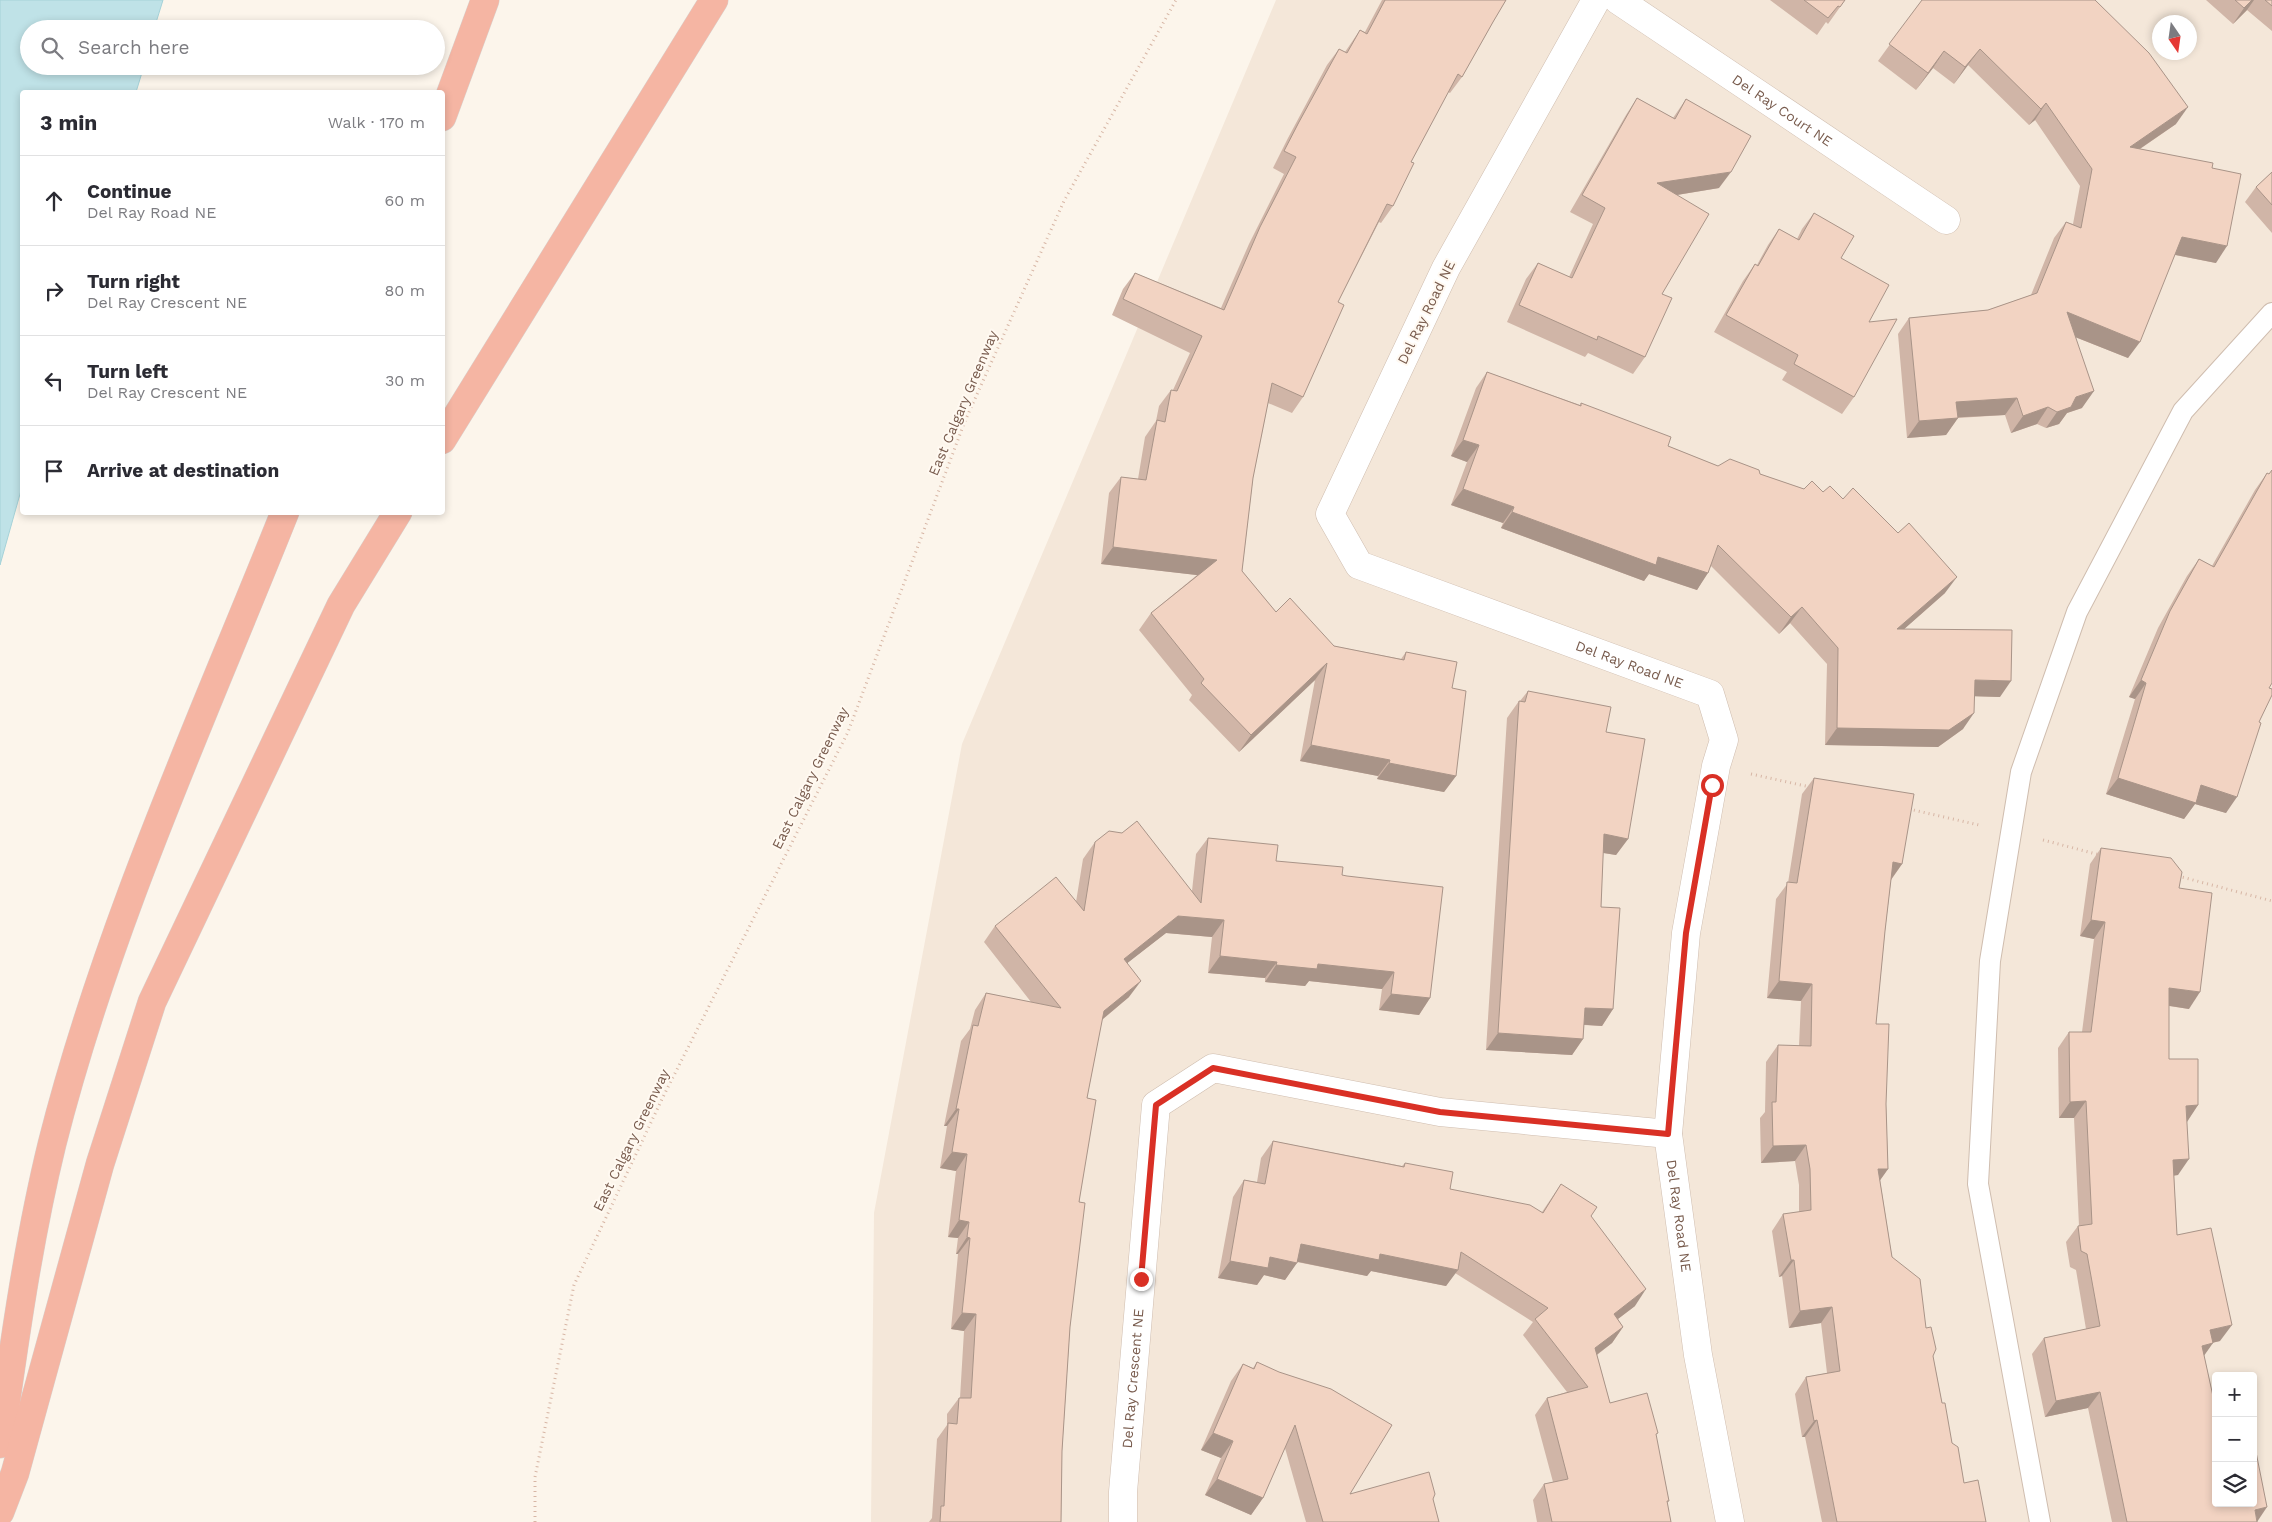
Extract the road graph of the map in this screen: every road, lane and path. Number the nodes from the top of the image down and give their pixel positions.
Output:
1 (485, 0) edge
2 (714, 0) edge
3 (1176, 0) edge
4 (1596, 0) edge
5 (1618, 0) edge
6 (445, 109) edge
7 (1946, 220) dead end
8 (2272, 313) edge
9 (445, 435) edge
10 (284, 515) edge
11 (396, 515) edge
12 (1668, 1134) junction
13 (0, 1444) edge
14 (0, 1512) edge
15 (535, 1522) edge
16 (1124, 1522) edge
17 (1730, 1522) edge
18 (2040, 1522) edge

1 - 6 highway
2 - 9 highway
3 - 15 path, East Calgary Greenway
4 - 12 street, Del Ray Road NE
5 - 7 street, Del Ray Court NE
8 - 18 lane
10 - 13 highway
11 - 14 highway
12 - 16 street, Del Ray Crescent NE
12 - 17 street, Del Ray Road NE

